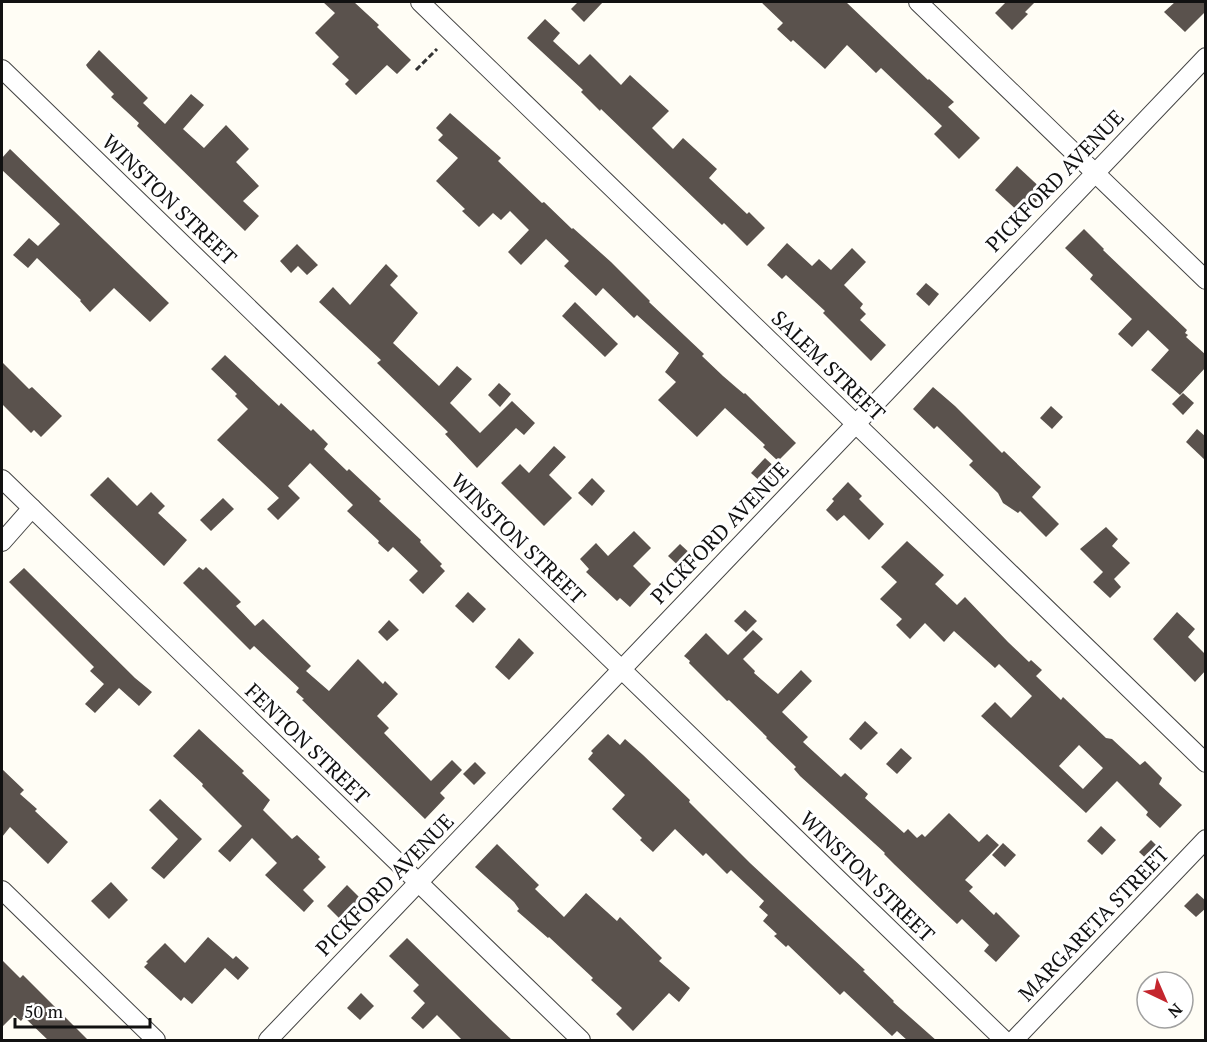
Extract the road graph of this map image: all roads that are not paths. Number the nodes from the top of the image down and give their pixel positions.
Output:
1 (420, 2) edge
2 (918, 2) edge
3 (1206, 57) edge
4 (2, 69) edge
5 (1095, 172) junction
6 (1206, 280) edge
7 (855, 423) junction
8 (2, 478) edge
9 (32, 508) junction
10 (2, 542) edge
11 (620, 670) junction
12 (1206, 763) edge
13 (1206, 839) edge
14 (418, 883) junction
15 (2, 890) edge
16 (156, 1041) edge
17 (268, 1041) edge
18 (581, 1041) edge
19 (1004, 1041) edge
20 (1014, 1041) edge

1 - 7 street, SALEM STREET
2 - 5 street
3 - 5 street, PICKFORD AVENUE
4 - 11 street, WINSTON STREET
5 - 6 street
5 - 7 street, PICKFORD AVENUE
7 - 11 street, PICKFORD AVENUE
7 - 12 street, SALEM STREET
8 - 9 street, FENTON STREET
9 - 10 street
9 - 14 street, FENTON STREET
11 - 14 street, PICKFORD AVENUE
11 - 19 street, WINSTON STREET
13 - 20 street, MARGARETA STREET
14 - 17 street, PICKFORD AVENUE
14 - 18 street, FENTON STREET
15 - 16 street

